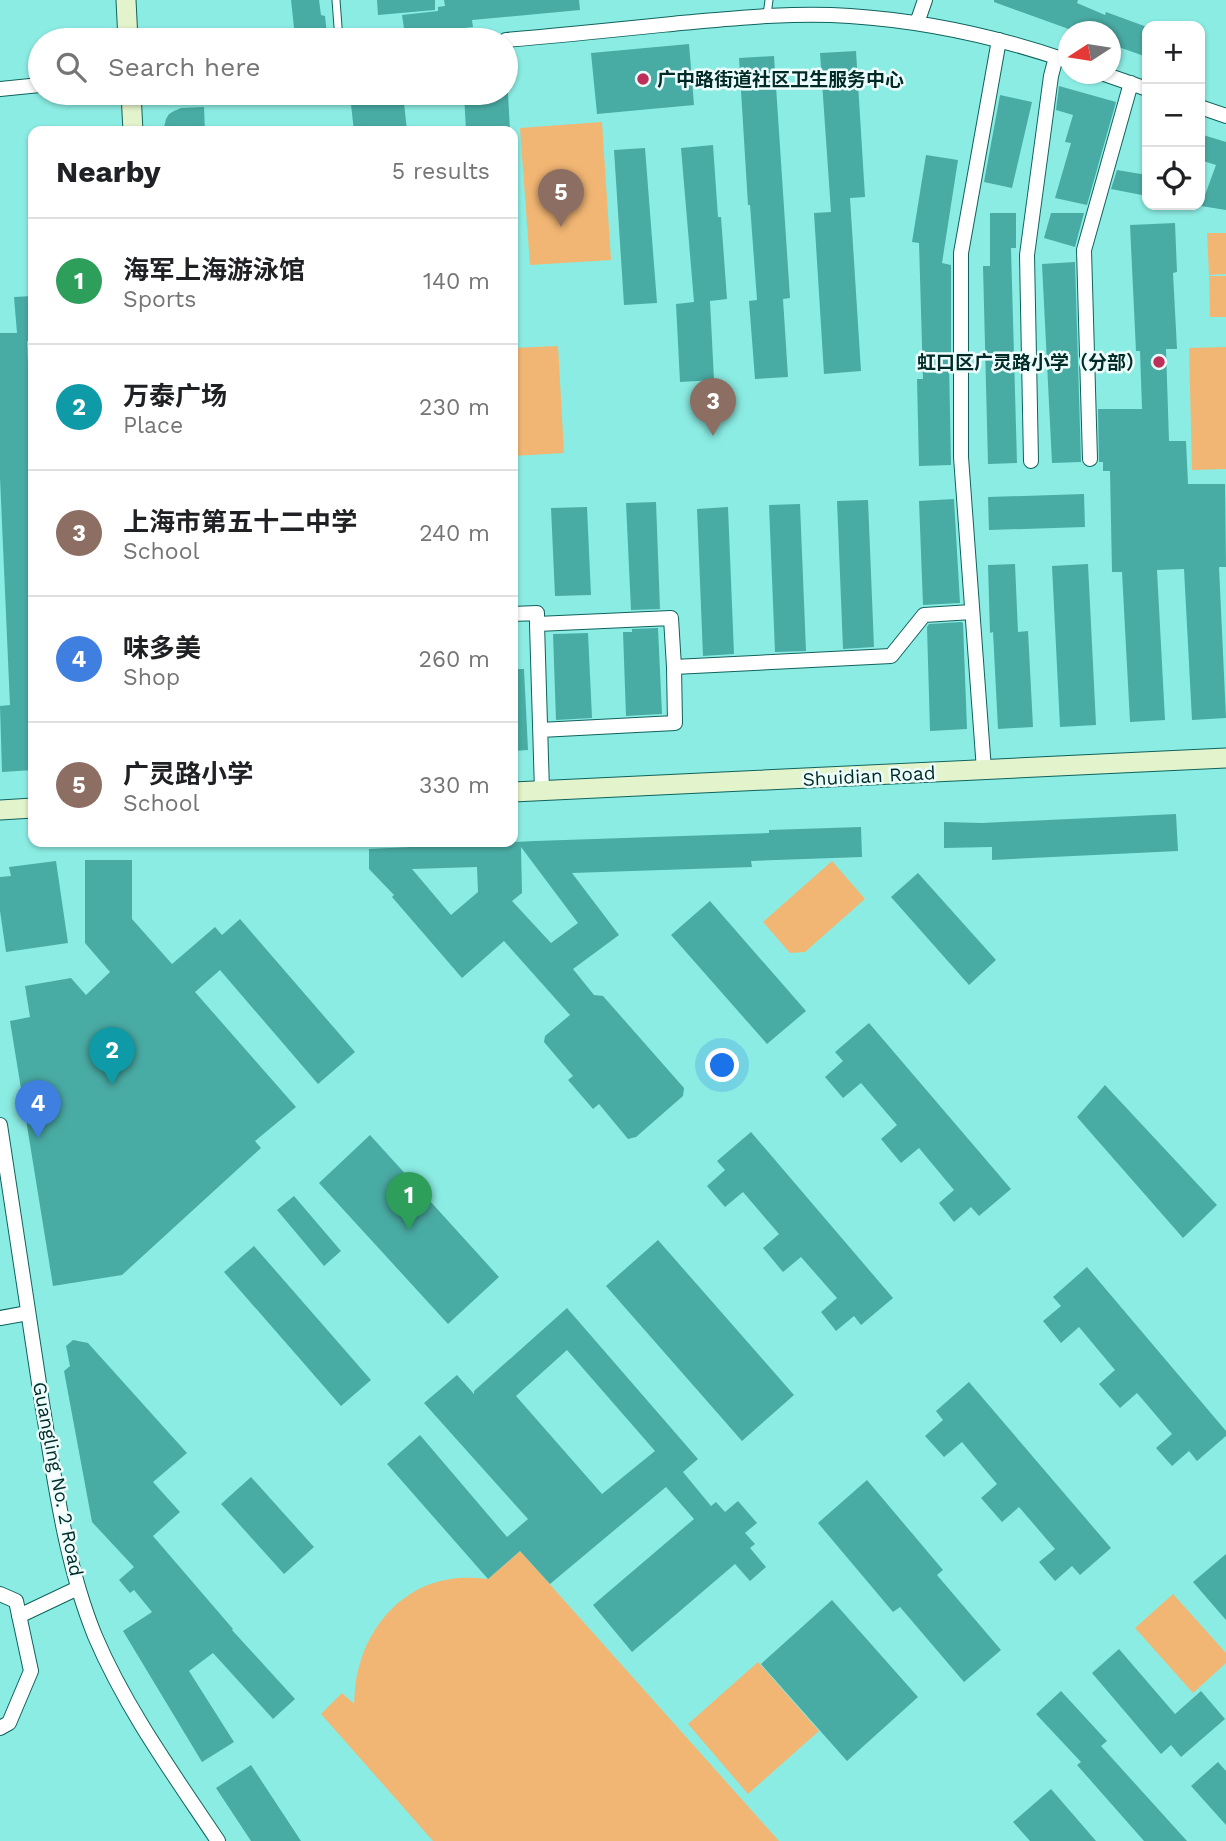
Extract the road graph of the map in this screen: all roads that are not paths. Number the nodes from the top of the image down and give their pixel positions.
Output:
1 (126, 0) edge
2 (336, 0) edge
3 (769, 0) edge
4 (925, 0) edge
5 (767, 15) junction
6 (917, 23) junction
7 (127, 28) edge
8 (338, 28) edge
9 (518, 39) edge
10 (999, 40) junction
11 (1058, 58) edge
12 (1058, 65) edge
13 (1121, 80) edge
14 (1131, 83) junction
15 (28, 86) edge
16 (1142, 87) edge
17 (0, 89) edge
18 (132, 105) edge
19 (1205, 109) edge
20 (1226, 116) edge
21 (133, 126) edge
22 (1090, 459) dead end
23 (1031, 461) dead end
24 (972, 612) junction
25 (518, 614) edge
26 (537, 624) junction
27 (674, 667) junction
28 (540, 730) junction
29 (1226, 758) edge
30 (984, 770) junction
31 (542, 791) junction
32 (518, 792) edge
33 (28, 808) edge
34 (0, 810) edge
35 (0, 1125) edge
36 (28, 1313) junction
37 (0, 1318) edge
38 (78, 1588) junction
39 (0, 1594) edge
40 (19, 1616) junction
41 (0, 1728) edge
42 (218, 1841) edge

1 - 7 main road
2 - 8 lane
3 - 5 lane
4 - 6 street
5 - 6 street
5 - 9 street
6 - 10 street
10 - 11 street
10 - 24 street
12 - 23 street
13 - 14 street
14 - 16 street
14 - 22 street
15 - 17 street
18 - 21 main road
19 - 20 street
24 - 27 street
24 - 30 street
25 - 26 street
26 - 27 street
26 - 28 street
27 - 28 street
28 - 31 street
29 - 30 main road, Shuidian Road
30 - 31 main road, Shuidian Road
31 - 32 main road, Shuidian Road
33 - 34 main road
35 - 36 street, Guangling No. 2 Road
36 - 37 street
36 - 38 street, Guangling No. 2 Road
38 - 40 street
38 - 42 street, Guangling No. 2 Road
39 - 40 street
40 - 41 street

